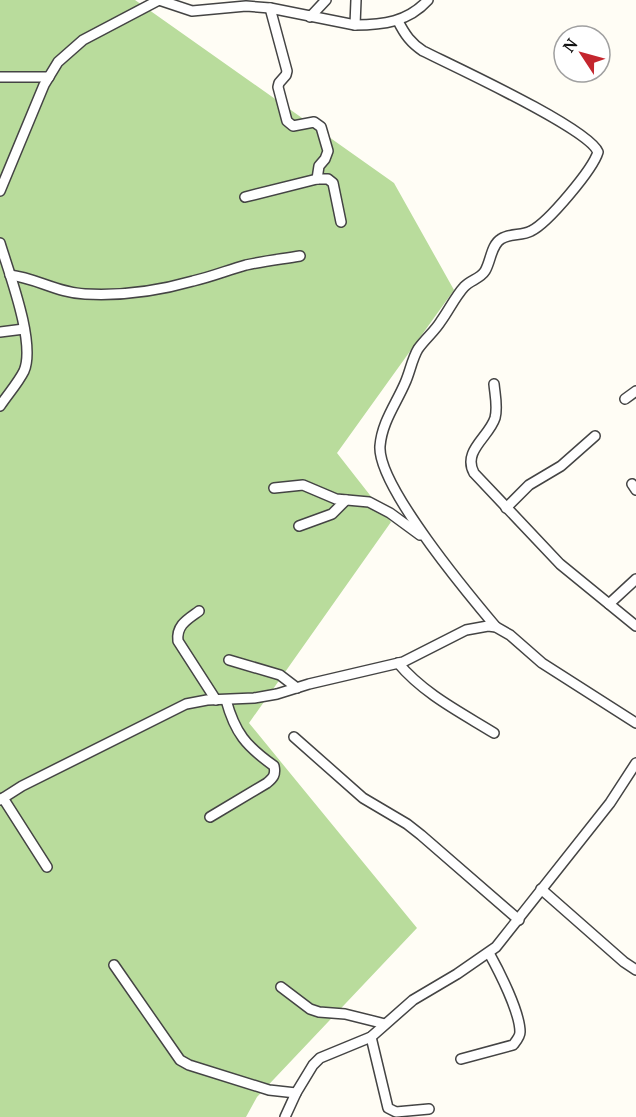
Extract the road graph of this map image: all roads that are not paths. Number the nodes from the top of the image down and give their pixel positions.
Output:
1 (326, 0) edge
2 (356, 0) edge
3 (428, 0) edge
4 (270, 8) junction
5 (310, 17) junction
6 (398, 21) junction
7 (355, 25) junction
8 (0, 77) edge
9 (49, 77) junction
10 (317, 179) junction
11 (0, 191) edge
12 (245, 197) dead end
13 (341, 222) dead end
14 (0, 243) edge
15 (300, 256) dead end
16 (10, 274) junction
17 (24, 329) junction
18 (0, 332) edge
19 (494, 384) dead end
20 (636, 390) edge
21 (625, 399) dead end
22 (0, 405) edge
23 (595, 436) dead end
24 (274, 488) dead end
25 (346, 500) junction
26 (506, 508) junction
27 (299, 526) dead end
28 (427, 540) junction
29 (636, 579) edge
30 (609, 604) junction
31 (199, 611) dead end
32 (636, 626) edge
33 (496, 627) junction
34 (229, 660) dead end
35 (398, 663) junction
36 (297, 688) junction
37 (221, 700) junction
38 (636, 723) edge
39 (494, 733) dead end
40 (294, 737) dead end
41 (636, 763) edge
42 (2, 799) edge
43 (210, 817) dead end
44 (47, 867) dead end
45 (541, 889) junction
46 (519, 920) junction
47 (489, 952) junction
48 (114, 965) dead end
49 (636, 970) edge
50 (280, 987) dead end
51 (385, 1024) junction
52 (371, 1036) junction
53 (461, 1059) dead end
54 (296, 1094) junction
55 (429, 1108) dead end
56 (285, 1117) edge

1 - 5 street
2 - 7 street
3 - 6 street
4 - 5 street
4 - 9 street
4 - 10 street
5 - 7 street
6 - 7 street
6 - 28 street
8 - 9 street
9 - 11 street
10 - 12 street
10 - 13 street
14 - 16 street
15 - 16 street
16 - 17 street
17 - 18 street
17 - 22 street
19 - 26 street
20 - 21 street
23 - 26 street
24 - 25 street
25 - 27 street
25 - 28 street
26 - 30 street
28 - 33 street
29 - 30 street
30 - 32 street
31 - 37 street
33 - 35 street
33 - 38 street
34 - 36 street
35 - 36 street
35 - 39 street
36 - 37 street
37 - 42 street
37 - 43 street
40 - 46 street
41 - 45 street
42 - 44 street
45 - 46 street
45 - 49 street
46 - 47 street
47 - 51 street
47 - 53 street
48 - 54 street
50 - 51 street
51 - 52 street
52 - 54 street
52 - 55 street
54 - 56 street

